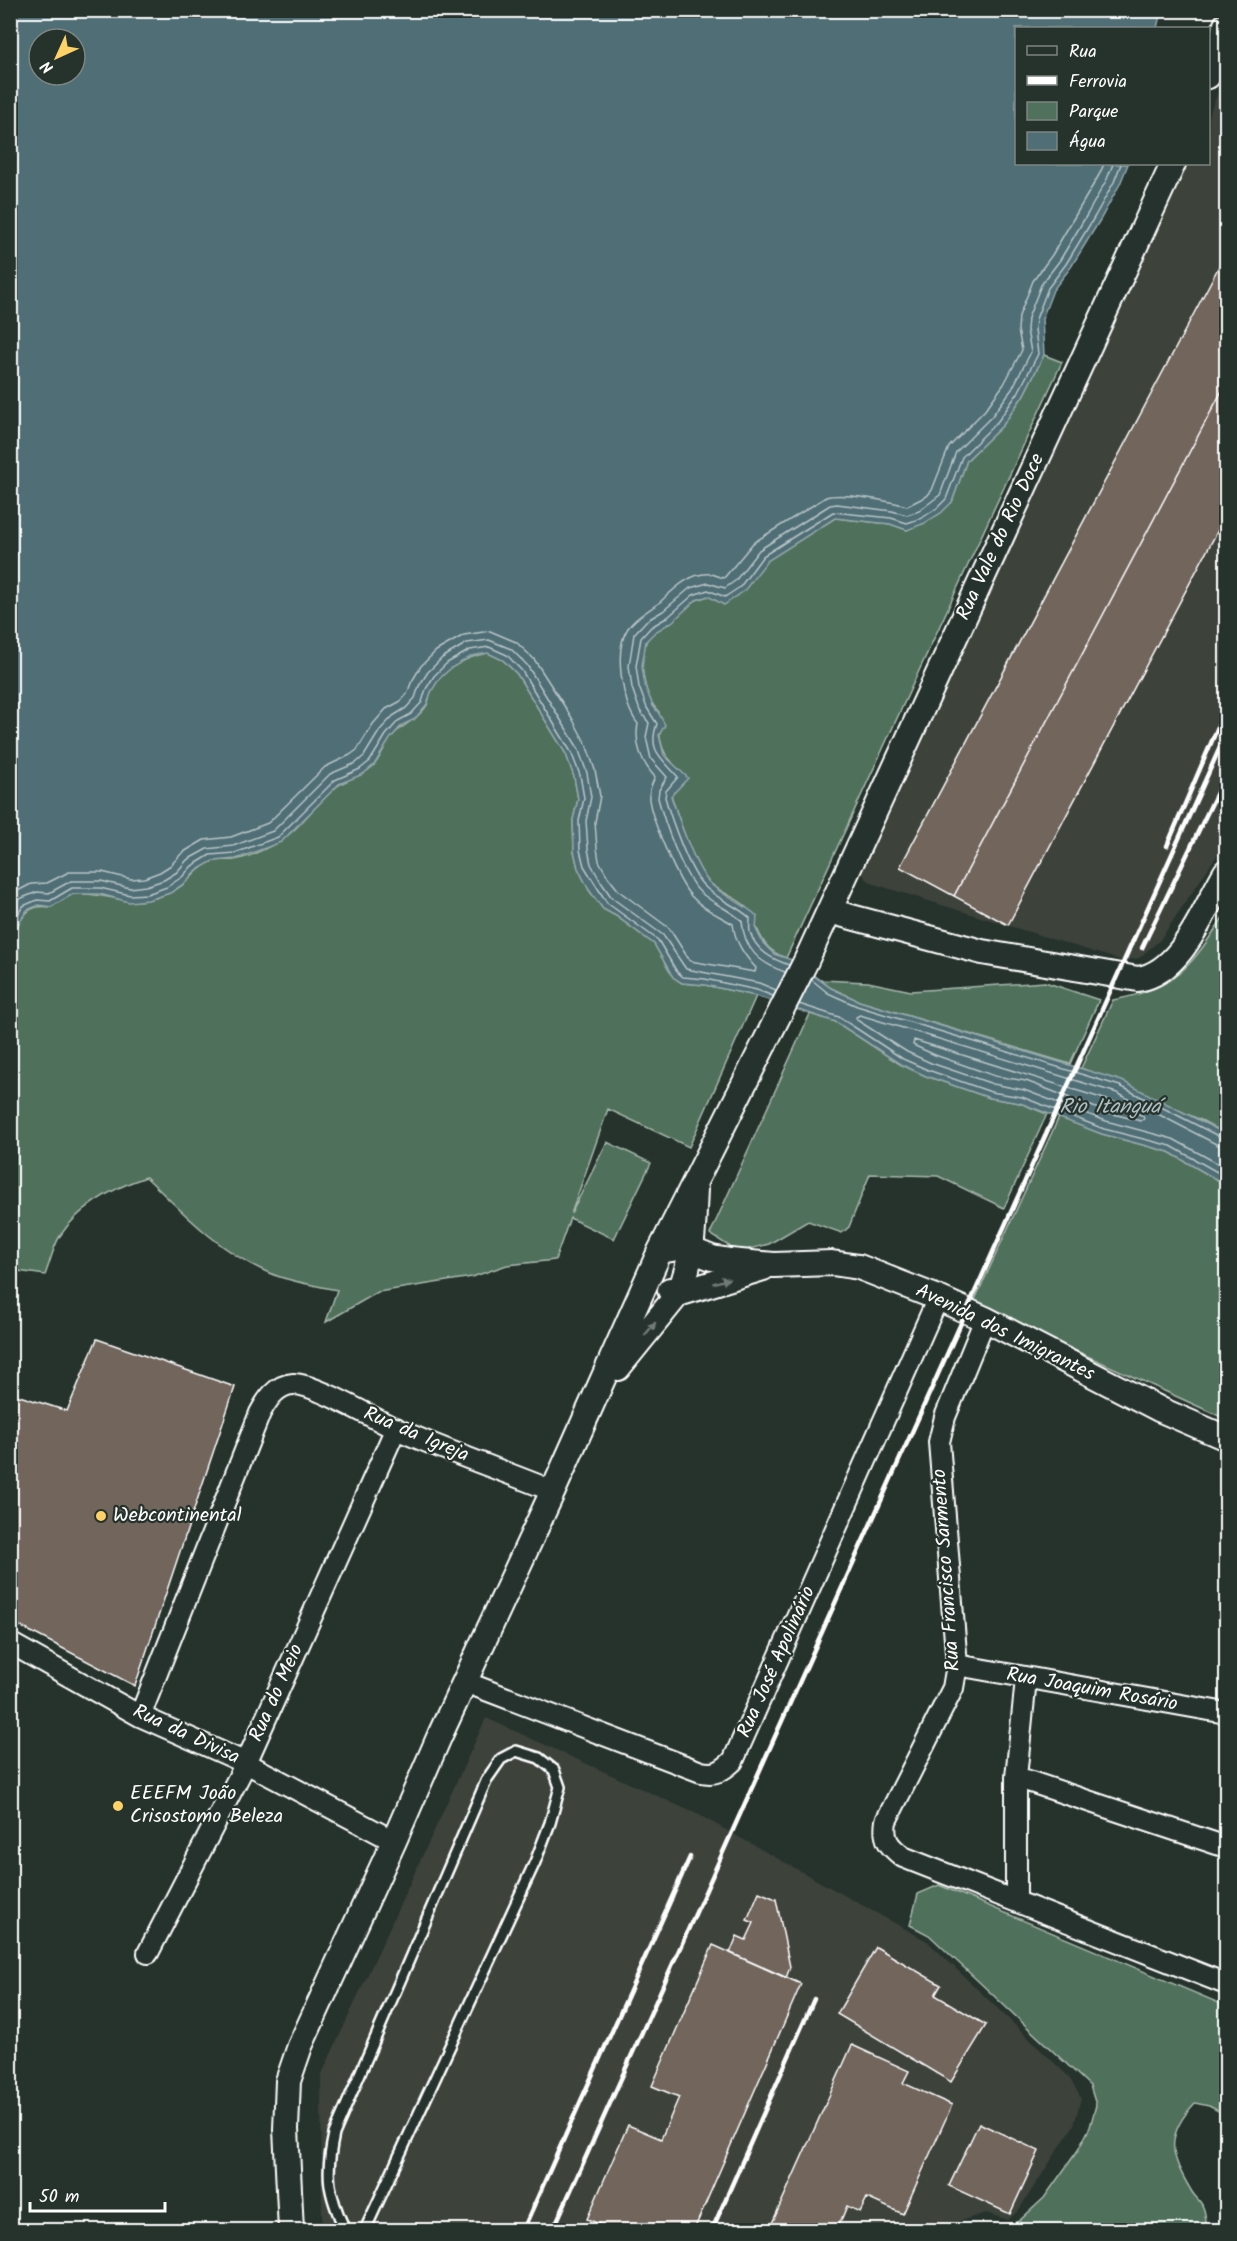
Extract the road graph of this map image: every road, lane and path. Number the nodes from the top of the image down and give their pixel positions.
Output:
1 (1227, 25) edge
2 (1210, 73) edge
3 (1173, 165) edge
4 (1227, 872) edge
5 (829, 911) junction
6 (696, 1178) junction
7 (692, 1248) junction
8 (656, 1262) junction
9 (774, 1265) junction
10 (678, 1294) junction
11 (938, 1298) junction
12 (985, 1319) junction
13 (599, 1390) junction
14 (396, 1428) junction
15 (1227, 1438) edge
16 (553, 1491) junction
17 (10, 1643) edge
18 (957, 1665) junction
19 (1026, 1679) junction
20 (465, 1682) junction
21 (1227, 1713) edge
22 (140, 1716) junction
23 (246, 1763) junction
24 (1016, 1777) junction
25 (394, 1841) junction
26 (1227, 1847) edge
27 (1016, 1901) junction
28 (148, 1953) dead end
29 (1225, 1982) edge
30 (291, 2230) edge
31 (345, 2230) edge
32 (365, 2230) edge

1 - 2 street
3 - 5 street, Rua Vale do Rio Doce
4 - 5 street
5 - 6 street, Rua Vale do Rio Doce
6 - 7 street
6 - 8 street, Rua Vale do Rio Doce
7 - 8 street, Avenida dos Imigrantes
7 - 9 street, Avenida dos Imigrantes
7 - 10 street
8 - 10 street
8 - 13 street, Rua Vale do Rio Doce
10 -> 9 street, Avenida dos Imigrantes
9 - 11 street, Avenida dos Imigrantes
13 -> 10 street
11 - 12 street, Avenida dos Imigrantes
11 - 20 street, Rua José Apolinário
12 - 15 street, Avenida dos Imigrantes
12 - 18 street, Rua Francisco Sarmento
13 - 16 street
14 - 16 street, Rua da Igreja
14 - 22 street, Rua da Igreja
14 - 23 street, Rua do Meio
16 - 20 street
17 - 22 street, Rua da Divisa
18 - 19 street, Rua Joaquim Rosário
18 - 27 street, Rua Francisco Sarmento
19 - 21 street, Rua Joaquim Rosário
19 - 24 street
20 - 25 street
22 - 23 street, Rua da Divisa
23 - 25 street, Rua da Divisa
23 - 28 street, Rua do Meio
24 - 26 street
24 - 27 street
25 - 30 street
27 - 29 street, Rua Francisco Sarmento
31 - 32 lane

